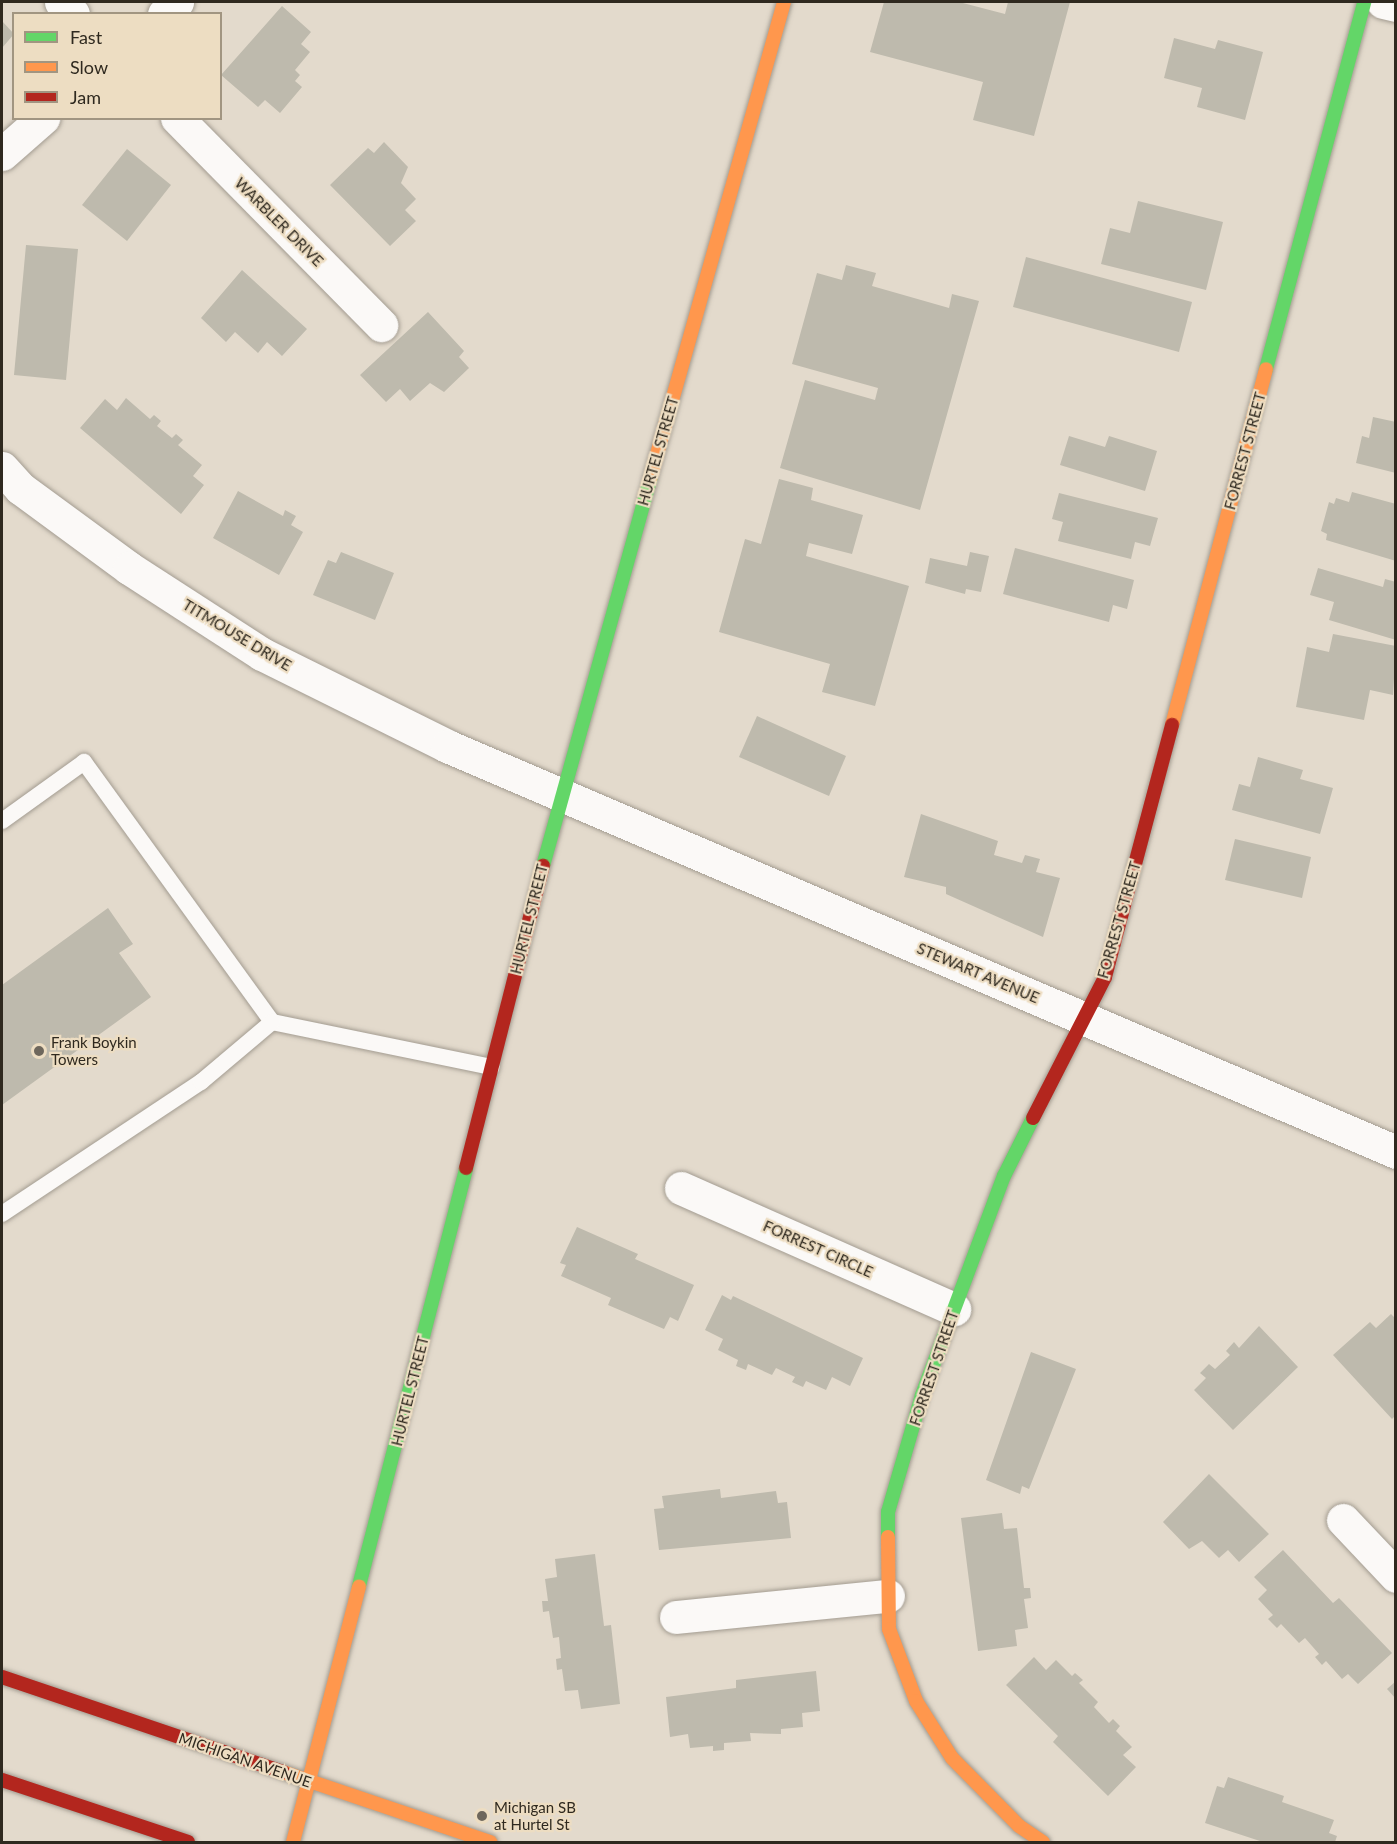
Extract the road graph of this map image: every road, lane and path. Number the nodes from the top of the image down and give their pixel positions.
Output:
1 (784, 2) edge
2 (1364, 2) edge
3 (1383, 2) edge
4 (1395, 5) edge
5 (41, 120) edge
6 (179, 120) edge
7 (2, 154) edge
8 (381, 325) dead end
9 (2, 468) edge
10 (561, 795) junction
11 (2, 821) edge
12 (1084, 1018) junction
13 (272, 1022) junction
14 (491, 1067) junction
15 (1395, 1152) edge
16 (681, 1188) dead end
17 (2, 1214) edge
18 (954, 1309) junction
19 (1343, 1520) dead end
20 (1395, 1576) edge
21 (888, 1596) junction
22 (676, 1617) dead end
23 (2, 1677) edge
24 (2, 1780) edge
25 (310, 1782) junction
26 (188, 1842) edge
27 (293, 1842) edge
28 (490, 1842) edge
29 (1043, 1842) edge

1 - 10 street, HURTEL STREET
2 - 12 street, FORREST STREET
3 - 4 street
5 - 7 street
6 - 8 street, WARBLER DRIVE
9 - 10 street, TITMOUSE DRIVE
10 - 12 street, STEWART AVENUE
10 - 14 street, HURTEL STREET
11 - 13 lane
12 - 15 street, STEWART AVENUE
12 - 18 street, FORREST STREET
13 - 14 lane
13 - 17 lane
14 - 25 street, HURTEL STREET
16 - 18 street, FORREST CIRCLE
18 - 21 street, FORREST STREET
19 - 20 street
21 - 22 street
21 - 29 street, FORREST STREET
23 - 25 street, MICHIGAN AVENUE
24 - 26 street
25 - 27 street, HURTEL STREET
25 - 28 street, MICHIGAN AVENUE

